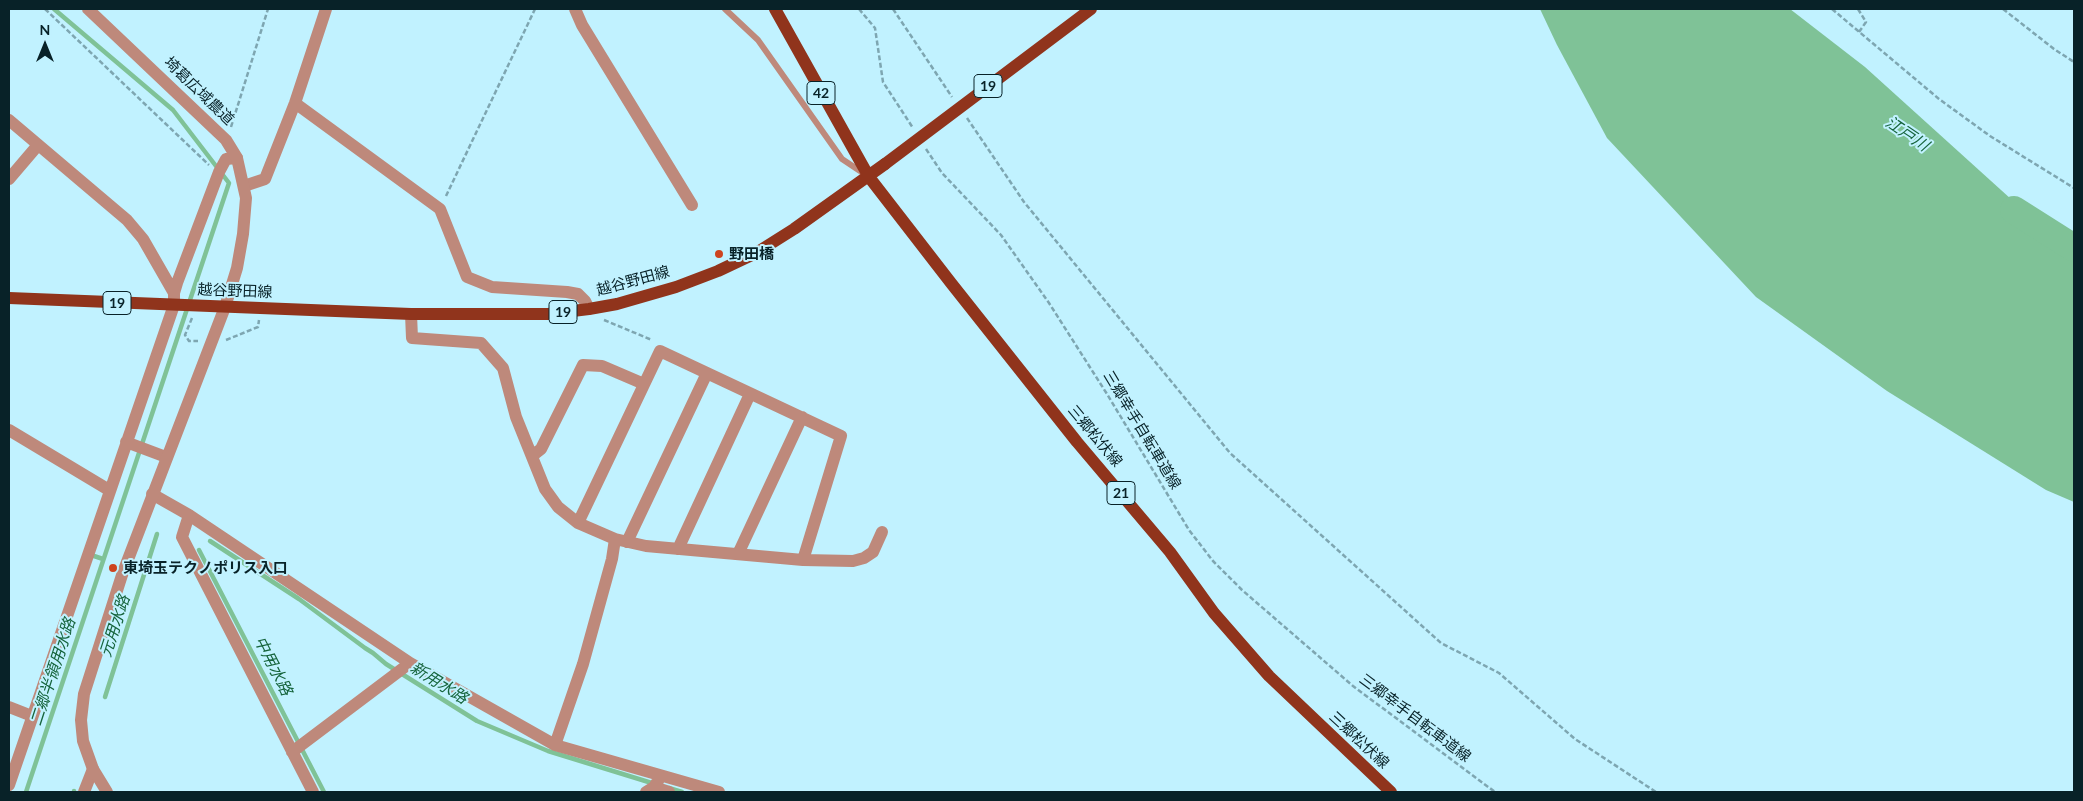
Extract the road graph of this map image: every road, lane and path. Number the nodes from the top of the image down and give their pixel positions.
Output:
1 (45, 9) edge
2 (88, 9) edge
3 (268, 9) edge
4 (326, 9) edge
5 (535, 9) edge
6 (575, 9) edge
7 (725, 9) edge
8 (775, 9) edge
9 (859, 9) edge
10 (893, 9) edge
11 (1090, 9) edge
12 (1832, 9) edge
13 (1858, 9) edge
14 (2003, 9) edge
15 (1859, 32) junction
16 (2074, 62) edge
17 (295, 103) junction
18 (957, 103) dead end
19 (962, 111) dead end
20 (9, 120) edge
21 (915, 131) dead end
22 (226, 140) junction
23 (38, 145) junction
24 (926, 148) dead end
25 (237, 158) junction
26 (219, 172) junction
27 (869, 177) junction
28 (9, 179) edge
29 (244, 186) junction
30 (2074, 188) edge
31 (692, 205) dead end
32 (440, 209) junction
33 (9, 298) edge
34 (174, 299) junction
35 (225, 307) junction
36 (589, 309) junction
37 (410, 314) junction
38 (600, 319) dead end
39 (660, 343) dead end
40 (707, 373) junction
41 (644, 384) junction
42 (750, 394) junction
43 (802, 417) junction
44 (9, 430) edge
45 (130, 443) junction
46 (532, 456) junction
47 (166, 457) junction
48 (109, 490) junction
49 (152, 494) junction
50 (189, 515) junction
51 (578, 523) junction
52 (882, 532) dead end
53 (621, 540) junction
54 (678, 549) junction
55 (738, 554) junction
56 (803, 560) junction
57 (410, 663) junction
58 (9, 706) edge
59 (32, 716) junction
60 (555, 745) junction
61 (292, 752) junction
62 (93, 768) junction
63 (661, 776) junction
64 (9, 785) edge
65 (650, 790) edge
66 (84, 792) edge
67 (107, 792) edge
68 (313, 792) edge
69 (669, 792) edge
70 (719, 792) edge
71 (1391, 792) edge
72 (1495, 792) edge
73 (1656, 792) edge

1 - 26 path
2 - 22 street, 埼葛広域農道
3 - 22 path
4 - 17 street
5 - 32 path
6 - 31 street
7 - 27 lane
8 - 27 main road, 42
9 - 21 path
10 - 18 path
11 - 27 main road, 越谷野田線 / 19, bridge
12 - 15 path
13 - 15 path
14 - 16 path
15 - 30 path
17 - 29 street
17 - 32 street
19 - 73 path
20 - 23 street
22 - 25 street, 埼葛広域農道
23 - 28 street
23 - 34 street
24 - 72 path, 三郷幸手自転車道線
25 - 26 street
25 - 29 street, 埼葛広域農道
26 - 34 street
27 - 36 main road, 越谷野田線 / 19
27 - 71 main road, 三郷松伏線 / 21
29 - 35 street, 埼葛広域農道
32 - 36 street
33 - 34 main road, 越谷野田線 / 19
34 - 35 main road, 越谷野田線 / 19
34 - 45 street
35 - 37 main road, 越谷野田線 / 19
35 - 47 street, 埼葛広域農道
36 - 37 main road, 越谷野田線 / 19
37 - 46 street
38 - 39 path
40 - 41 street
40 - 42 street
40 - 53 street
41 - 46 street
41 - 51 street
42 - 43 street
42 - 54 street
43 - 55 street
43 - 56 street
44 - 48 street
45 - 47 street
45 - 48 street
46 - 51 street
47 - 49 street, 埼葛広域農道
48 - 59 street
49 - 50 street
49 - 62 street, 埼葛広域農道
50 - 57 street
50 - 61 street
51 - 53 street
52 - 56 street
53 - 54 street
53 - 60 street
54 - 55 street
55 - 56 street
57 - 60 street
57 - 61 street
58 - 59 street
59 - 64 street
60 - 63 street
61 - 68 street
62 - 66 street
62 - 67 street, 埼葛広域農道
63 - 65 street
63 - 70 street
65 - 69 street

